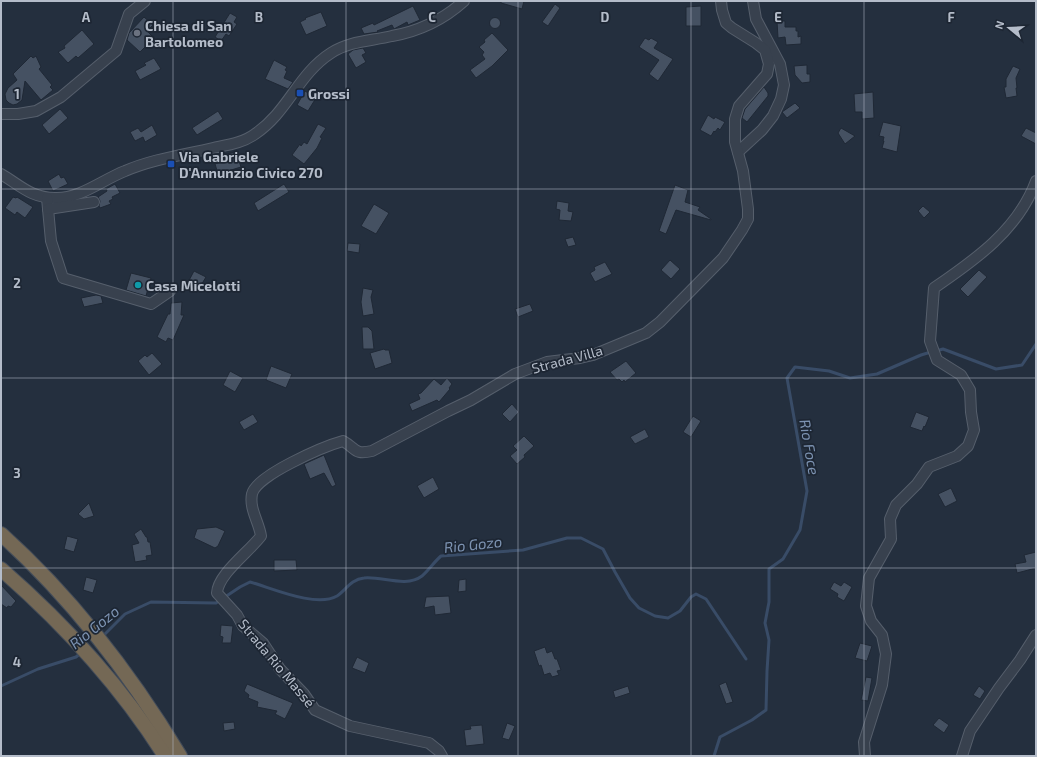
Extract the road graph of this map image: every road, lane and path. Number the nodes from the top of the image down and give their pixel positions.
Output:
1 (145, 1) edge
2 (464, 1) edge
3 (721, 1) edge
4 (753, 1) edge
5 (770, 52) junction
6 (1, 114) edge
7 (738, 152) junction
8 (1, 174) edge
9 (1036, 181) edge
10 (47, 198) junction
11 (94, 202) dead end
12 (48, 209) junction
13 (170, 291) dead end
14 (1, 534) edge
15 (1, 569) edge
16 (226, 604) joint
17 (1036, 635) edge
18 (165, 756) edge
19 (180, 756) edge
20 (442, 756) edge
21 (865, 756) edge
22 (962, 756) edge

1 - 6 street
2 - 10 street
3 - 5 street
4 - 5 street
5 - 7 street, Strada Villa
5 - 7 street
7 - 16 street, Strada Villa
8 - 10 street
9 - 21 street
10 - 12 street
11 - 12 street
12 - 13 street
14 - 19 highway
15 - 18 highway
16 - 20 street, Strada Rio Massé
17 - 22 street

